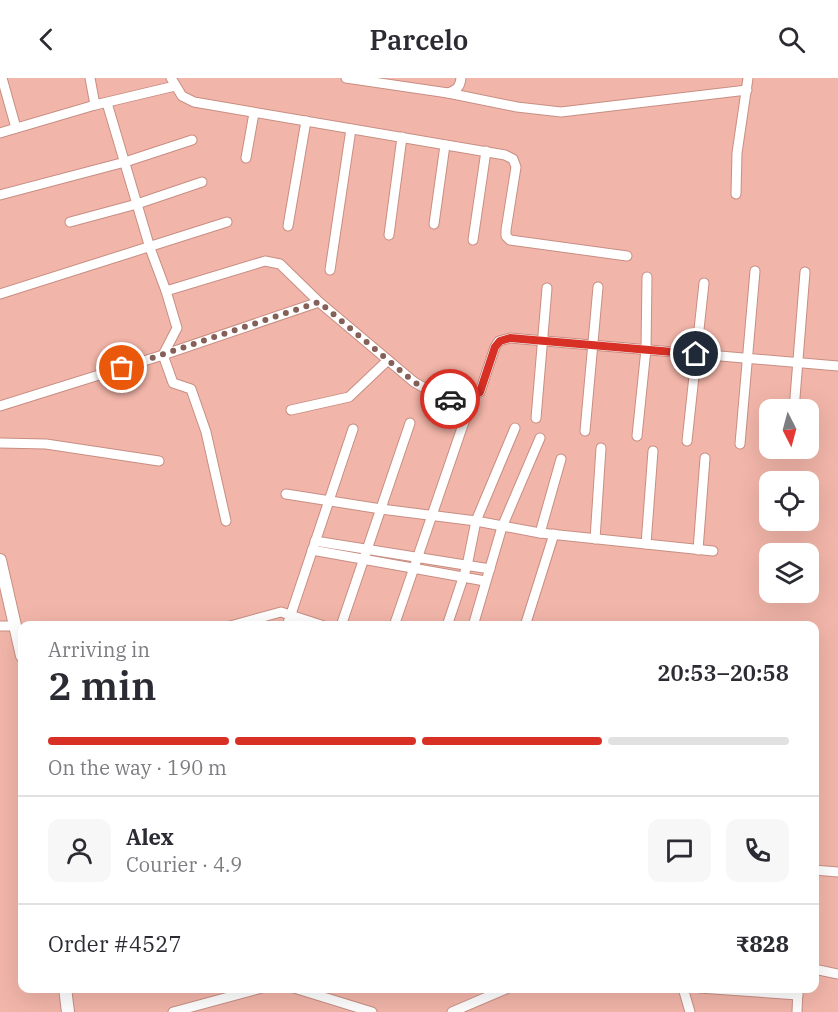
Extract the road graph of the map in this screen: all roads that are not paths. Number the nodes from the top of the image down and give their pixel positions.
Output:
1 (2, 78) edge
2 (90, 78) edge
3 (346, 78) edge
4 (461, 78) edge
5 (748, 78) edge
6 (173, 82) edge
7 (747, 90) junction
8 (448, 93) junction
9 (107, 102) junction
10 (95, 105) junction
11 (254, 113) junction
12 (306, 121) junction
13 (16, 128) junction
14 (351, 129) junction
15 (0, 134) edge
16 (402, 137) junction
17 (192, 140) dead end
18 (445, 145) junction
19 (486, 151) junction
20 (246, 158) dead end
21 (125, 162) junction
22 (202, 182) dead end
23 (736, 194) dead end
24 (0, 195) edge
25 (137, 204) junction
26 (70, 222) dead end
27 (227, 222) dead end
28 (434, 224) dead end
29 (288, 226) dead end
30 (389, 235) dead end
31 (473, 240) dead end
32 (150, 248) junction
33 (627, 256) dead end
34 (330, 270) dead end
35 (755, 271) dead end
36 (805, 272) dead end
37 (647, 278) dead end
38 (704, 282) dead end
39 (598, 287) dead end
40 (547, 288) dead end
41 (166, 291) junction
42 (0, 294) edge
43 (319, 302) junction
44 (543, 341) junction
45 (593, 345) junction
46 (646, 350) junction
47 (696, 354) junction
48 (163, 355) junction
49 (748, 358) junction
50 (388, 360) junction
51 (799, 362) junction
52 (838, 366) edge
53 (795, 399) edge
54 (0, 406) edge
55 (291, 410) dead end
56 (536, 418) dead end
57 (465, 419) dead end
58 (410, 423) dead end
59 (514, 428) dead end
60 (353, 429) dead end
61 (585, 431) dead end
62 (637, 436) dead end
63 (540, 438) dead end
64 (687, 441) dead end
65 (0, 444) edge
66 (740, 444) dead end
67 (601, 448) dead end
68 (653, 451) dead end
69 (705, 458) dead end
70 (561, 459) dead end
71 (159, 461) dead end
72 (286, 494) dead end
73 (329, 500) junction
74 (381, 509) junction
75 (430, 515) junction
76 (226, 521) dead end
77 (476, 521) junction
78 (502, 527) junction
79 (540, 533) junction
80 (554, 534) junction
81 (595, 538) junction
82 (646, 544) junction
83 (314, 545) junction
84 (698, 550) junction
85 (713, 551) dead end
86 (365, 554) junction
87 (417, 558) junction
88 (0, 560) edge
89 (467, 566) junction
90 (414, 568) junction
91 (490, 569) junction
92 (464, 576) junction
93 (485, 581) junction
94 (291, 614) junction
95 (246, 621) edge
96 (288, 621) edge
97 (310, 621) edge
98 (342, 621) edge
99 (396, 621) edge
100 (449, 621) edge
101 (474, 621) edge
102 (527, 621) edge
103 (0, 626) edge
104 (15, 626) junction
105 (18, 639) edge
106 (819, 870) edge
107 (838, 872) edge
108 (819, 970) edge
109 (838, 974) edge
110 (66, 993) edge
111 (243, 993) edge
112 (310, 993) edge
113 (496, 993) edge
114 (684, 993) edge
115 (798, 993) edge
116 (68, 1012) edge
117 (173, 1012) edge
118 (372, 1012) edge
119 (452, 1012) edge
120 (690, 1012) edge
121 (797, 1012) edge

1 - 13 street
2 - 10 street
3 - 8 street
4 - 8 street
5 - 7 street
6 - 9 street
6 - 11 street
7 - 8 street
7 - 23 street
9 - 10 street
9 - 21 street
10 - 13 street
11 - 12 street
11 - 20 street
12 - 14 street
12 - 29 street
13 - 15 street
14 - 16 street
14 - 34 street
16 - 18 street
16 - 30 street
17 - 21 street
18 - 19 street
18 - 28 street
19 - 31 street
19 - 33 street
21 - 24 street
21 - 25 street
22 - 25 street
25 - 26 street
25 - 32 street
27 - 32 street
32 - 41 street
32 - 42 street
35 - 49 street
36 - 51 street
37 - 46 street
38 - 47 street
39 - 45 street
40 - 44 street
41 - 43 street
41 - 48 street
43 - 48 street
43 - 50 street
44 - 45 street
44 - 50 street
44 - 56 street
45 - 46 street
45 - 61 street
46 - 47 street
46 - 62 street
47 - 49 street
47 - 64 street
48 - 54 street
48 - 76 street
49 - 51 street
49 - 66 street
50 - 55 street
51 - 52 street
51 - 53 street
57 - 75 street
58 - 74 street
59 - 77 street
60 - 73 street
63 - 78 street
65 - 71 street
67 - 81 street
68 - 82 street
69 - 84 street
70 - 79 street
72 - 73 street
73 - 74 street
73 - 83 street
74 - 75 street
74 - 86 street
75 - 77 street
75 - 87 street
77 - 78 street
77 - 89 street
78 - 79 street
78 - 91 street
79 - 80 street
80 - 81 street
80 - 102 street
81 - 82 street
82 - 84 street
83 - 86 street
83 - 94 street
84 - 85 street
86 - 87 street
86 - 90 street
86 - 98 street
87 - 89 street
87 - 90 street
88 - 104 street
89 - 91 street
89 - 92 street
90 - 92 street
90 - 99 street
91 - 93 street
92 - 93 street
92 - 100 street
93 - 101 street
94 - 95 street
94 - 96 street
94 - 97 street
103 - 104 street
104 - 105 street
106 - 107 street
108 - 109 street
110 - 116 street
111 - 117 street
112 - 118 street
113 - 119 street
114 - 120 street
115 - 121 street

